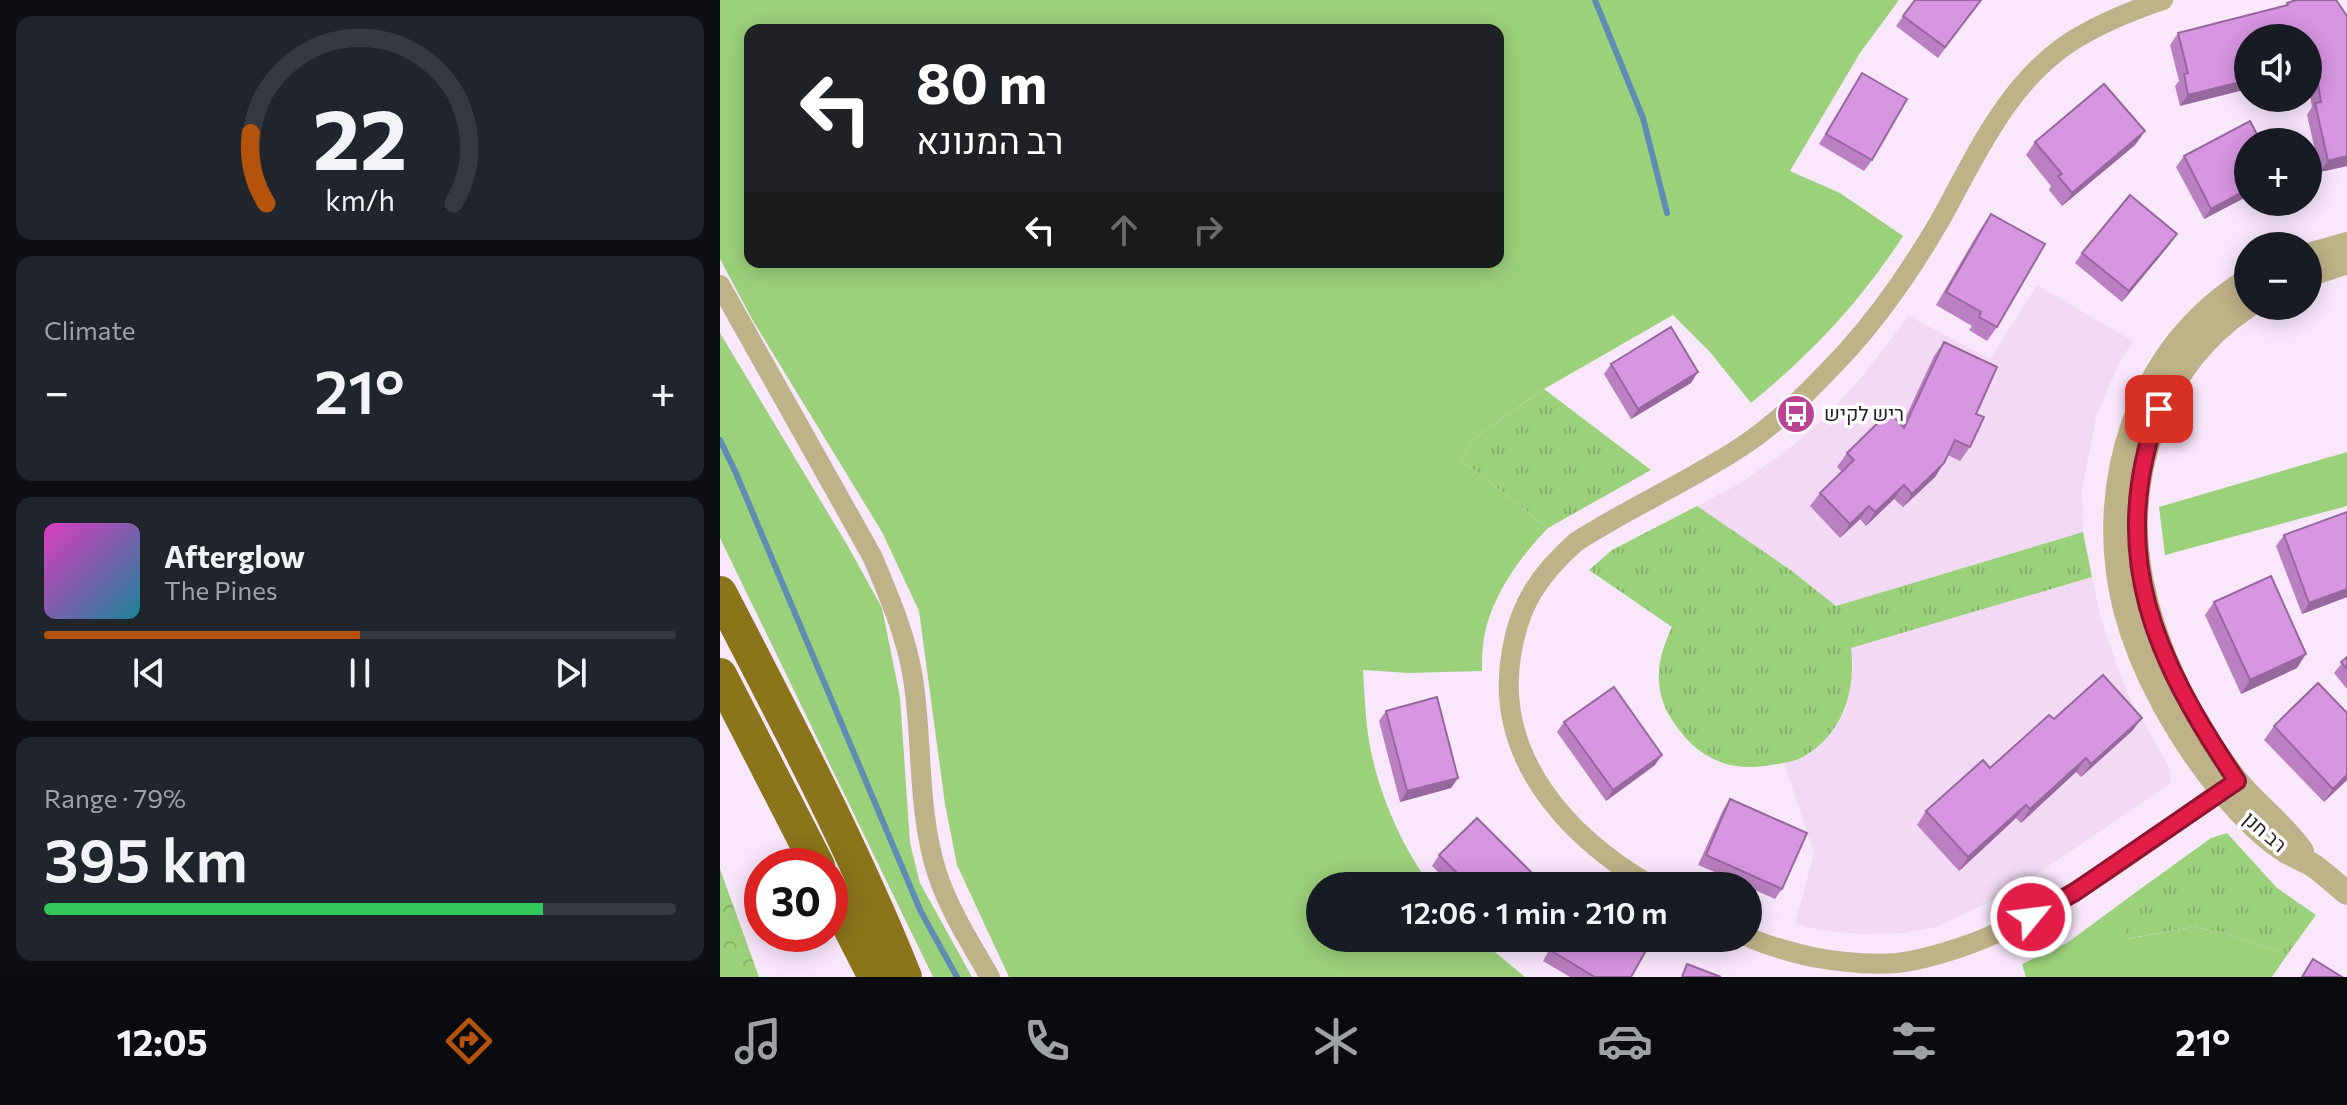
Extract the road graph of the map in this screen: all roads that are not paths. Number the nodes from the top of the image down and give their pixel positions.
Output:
1 (2163, 0) edge
2 (2347, 244) edge
3 (2322, 251) edge
4 (2347, 262) edge
5 (2322, 270) edge
6 (720, 285) edge
7 (2234, 290) edge
8 (2234, 317) edge
9 (720, 593) edge
10 (720, 675) edge
11 (2229, 786) junction
12 (809, 848) edge
13 (1629, 872) edge
14 (2347, 893) edge
15 (848, 924) edge
16 (1762, 942) edge
17 (875, 977) edge
18 (905, 977) edge
19 (990, 977) edge

1 - 13 street
2 - 3 street
4 - 5 street
6 - 19 street
7 - 11 street
8 - 11 street
9 - 18 highway
10 - 12 highway
11 - 14 street, רב חנן
11 - 16 street
15 - 17 highway

